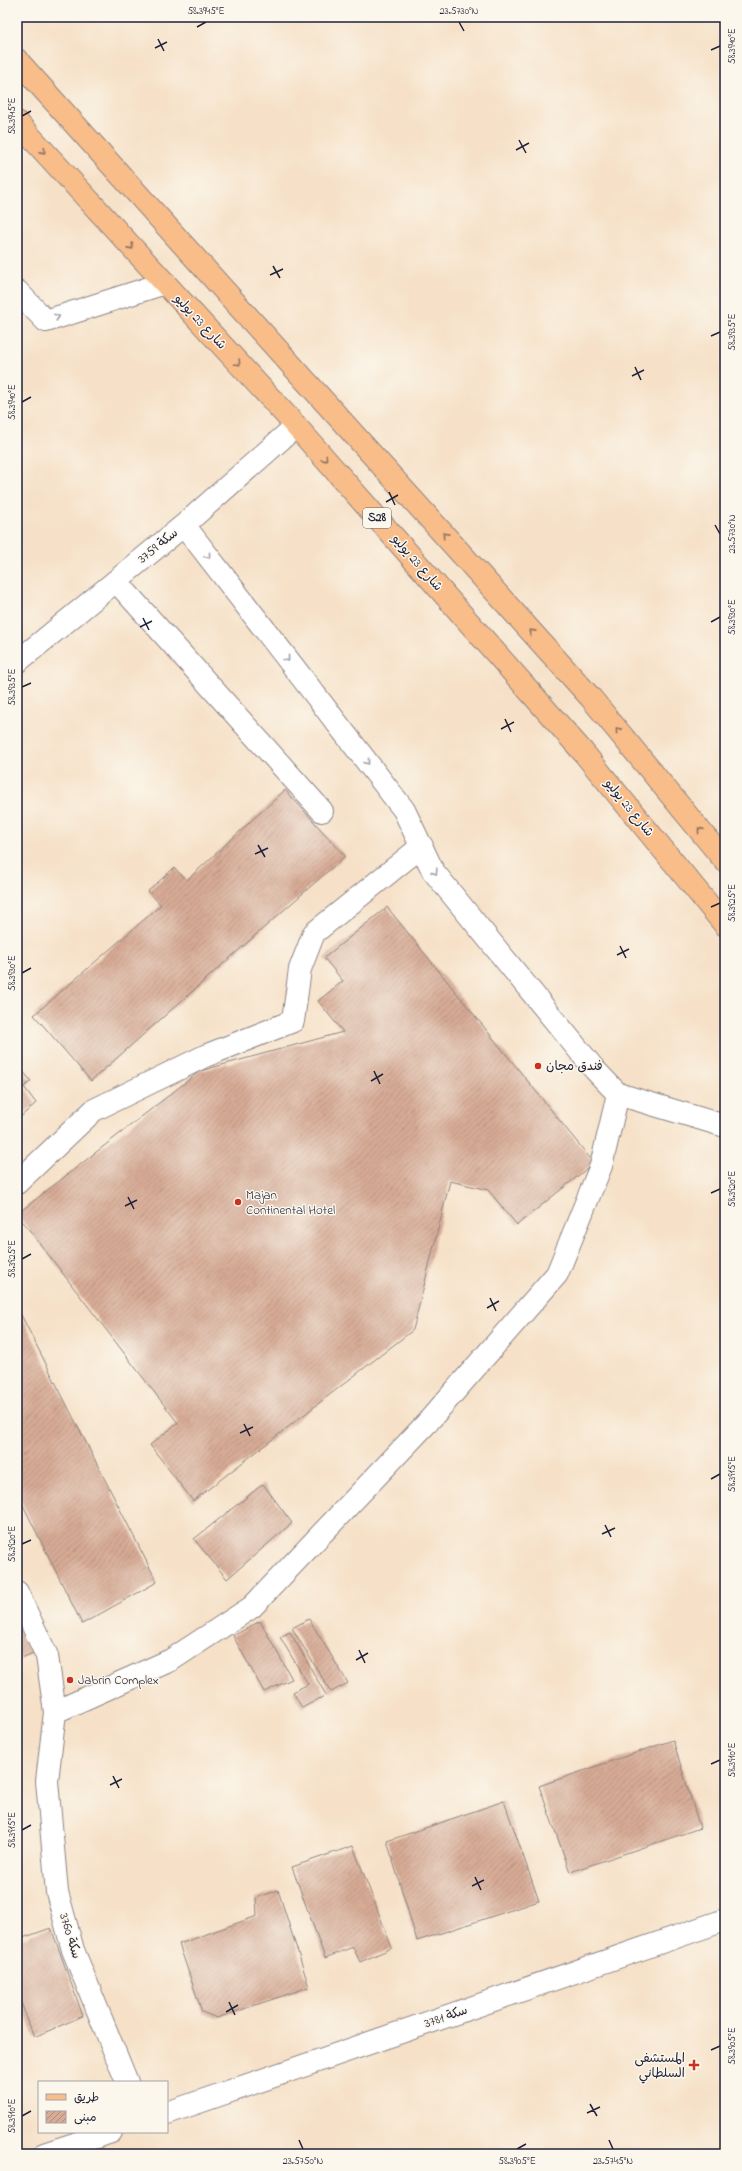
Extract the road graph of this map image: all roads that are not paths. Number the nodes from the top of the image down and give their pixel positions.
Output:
1 (17, 60) edge
2 (17, 122) edge
3 (165, 283) junction
4 (17, 291) edge
5 (296, 426) junction
6 (184, 525) junction
7 (116, 581) junction
8 (17, 662) edge
9 (322, 811) dead end
10 (422, 846) junction
11 (725, 861) edge
12 (725, 925) edge
13 (618, 1094) junction
14 (725, 1126) edge
15 (17, 1183) edge
16 (17, 1592) edge
17 (55, 1712) junction
18 (725, 1920) edge
19 (127, 2081) edge
20 (168, 2113) edge
21 (107, 2133) edge
22 (44, 2154) edge

11 -> 1 main road
2 -> 3 main road, شارع 23 يوليو / S28
4 -> 3 street
3 -> 5 main road, شارع 23 يوليو / S28
5 - 6 street, سكة 3759
5 -> 12 main road, شارع 23 يوليو / S28
6 - 7 street, سكة 3759
6 -> 10 street
7 - 8 street, سكة 3759
7 - 9 street
10 -> 13 street
10 - 15 street
13 - 14 street
13 - 17 street
16 - 17 street, سكة 3760
17 - 19 street, سكة 3760
18 - 20 street, سكة 3781
21 - 22 street

